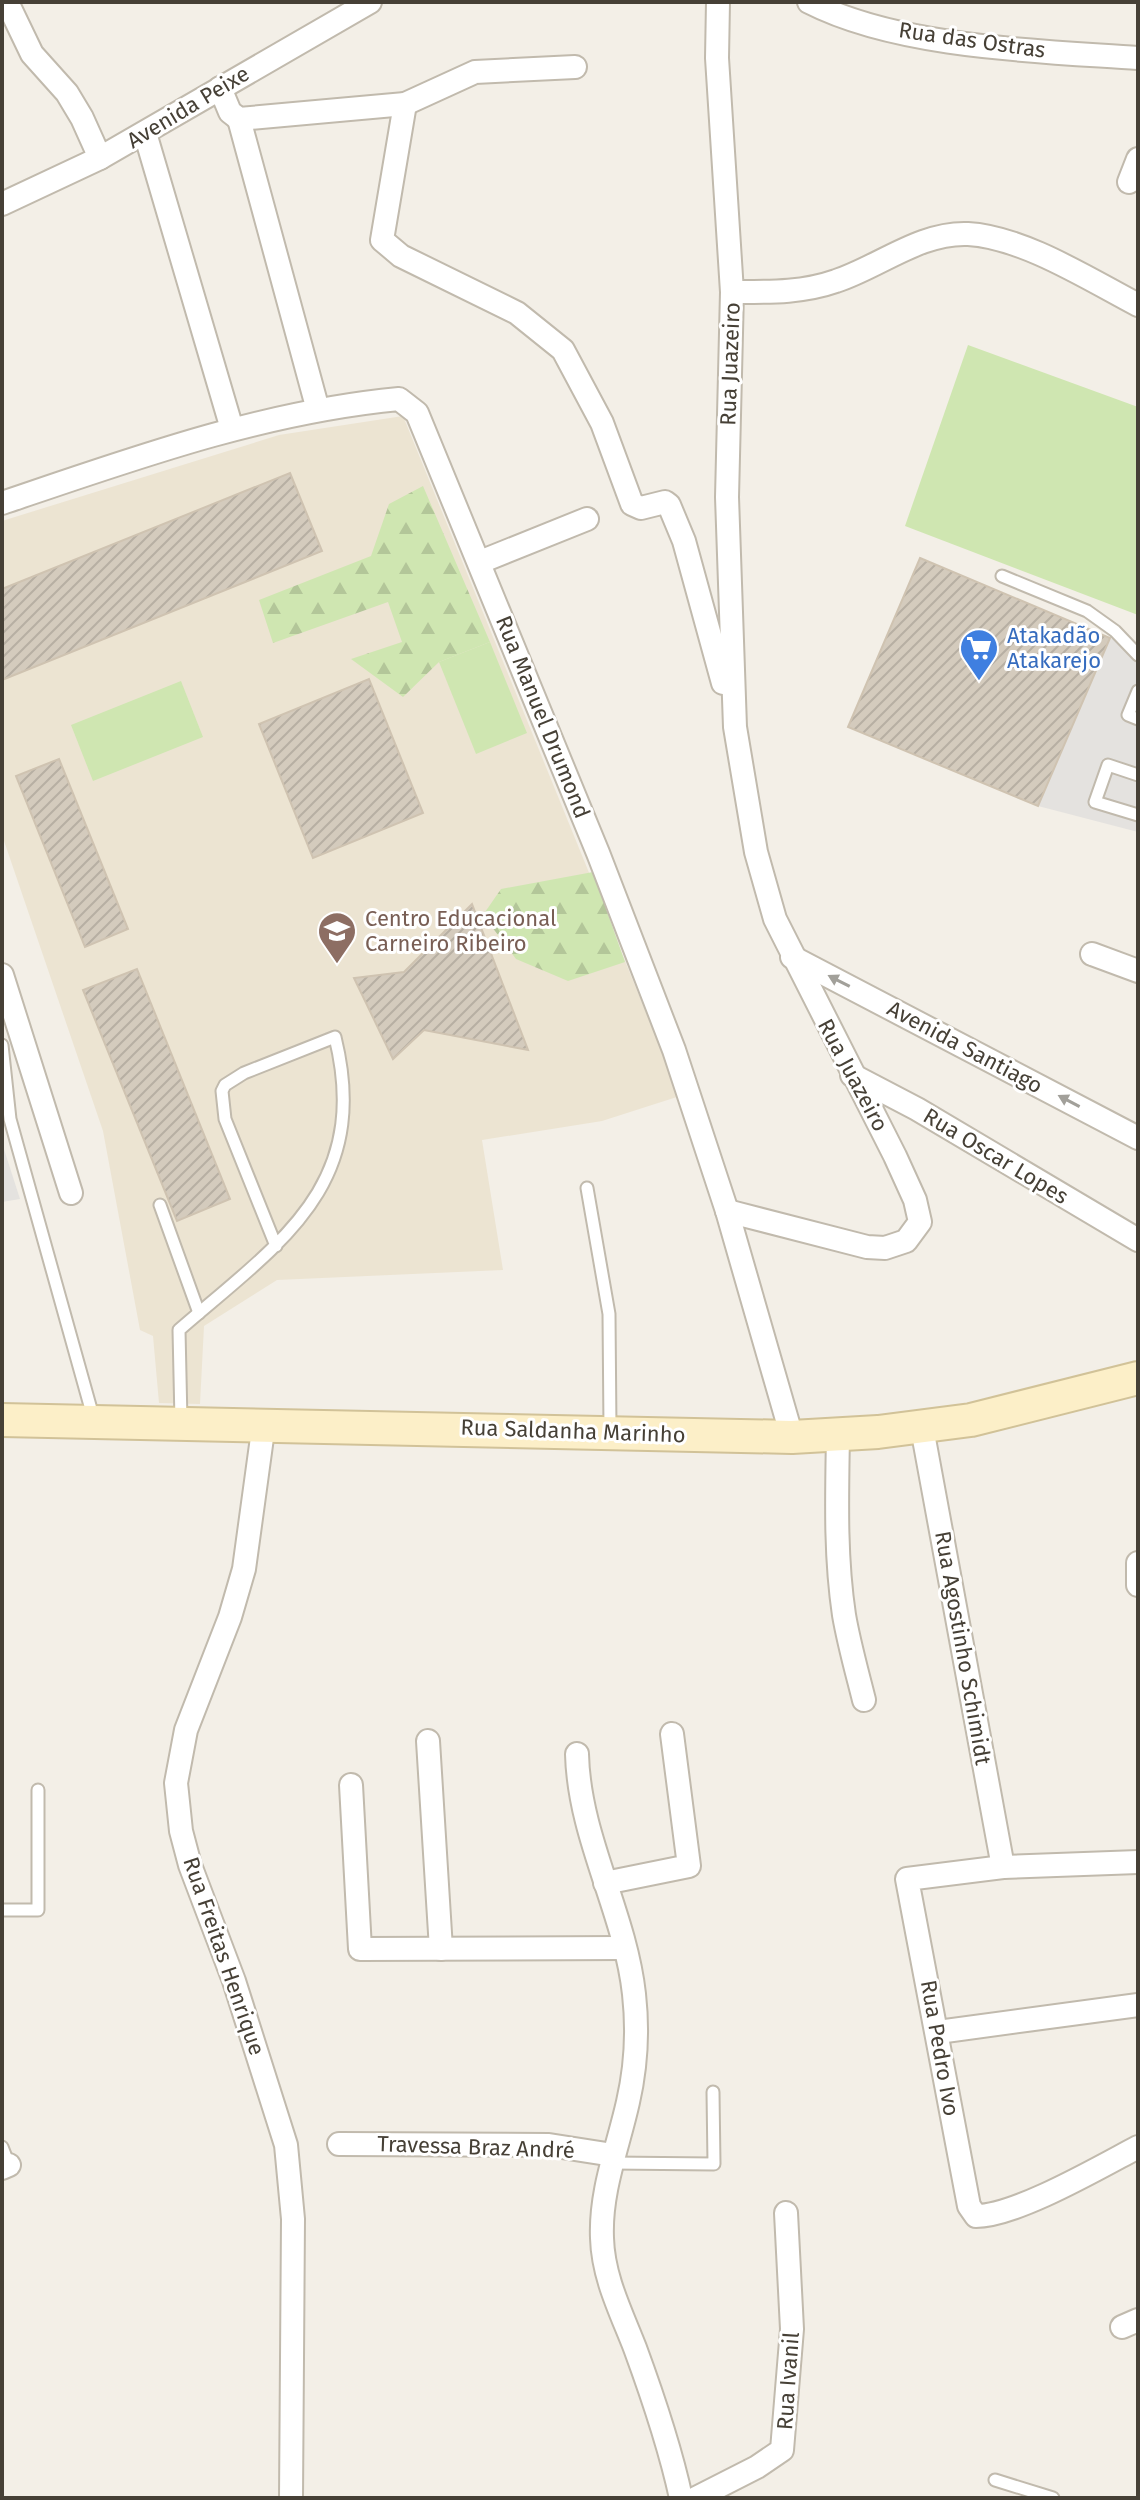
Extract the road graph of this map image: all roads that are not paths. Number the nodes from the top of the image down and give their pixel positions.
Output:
1 (7, 2) edge
2 (370, 2) edge
3 (718, 2) edge
4 (809, 2) edge
5 (1138, 58) edge
6 (575, 67) dead end
7 (220, 88) junction
8 (405, 104) junction
9 (239, 119) junction
10 (145, 133) junction
11 (100, 158) junction
12 (1138, 159) edge
13 (1129, 182) dead end
14 (2, 204) edge
15 (732, 292) junction
16 (1138, 305) edge
17 (318, 410) junction
18 (232, 429) junction
19 (2, 503) edge
20 (587, 519) dead end
21 (480, 562) junction
22 (1002, 576) dead end
23 (1138, 655) edge
24 (1138, 691) edge
25 (1138, 719) edge
26 (735, 727) junction
27 (1138, 775) edge
28 (1138, 815) edge
29 (1092, 954) dead end
30 (792, 957) junction
31 (1138, 971) edge
32 (2, 975) edge
33 (2, 1045) edge
34 (851, 1075) junction
35 (1138, 1138) edge
36 (587, 1188) dead end
37 (71, 1193) dead end
38 (160, 1205) dead end
39 (727, 1211) junction
40 (1138, 1240) edge
41 (276, 1246) junction
42 (199, 1313) junction
43 (1138, 1378) edge
44 (2, 1420) edge
45 (94, 1422) junction
46 (181, 1423) junction
47 (264, 1423) junction
48 (922, 1428) junction
49 (610, 1432) junction
50 (838, 1434) junction
51 (792, 1437) junction
52 (1138, 1563) edge
53 (1138, 1585) edge
54 (864, 1700) dead end
55 (672, 1734) dead end
56 (428, 1741) dead end
57 (577, 1754) dead end
58 (351, 1785) dead end
59 (38, 1790) dead end
60 (1138, 1862) edge
61 (1003, 1867) junction
62 (605, 1883) junction
63 (2, 1910) edge
64 (623, 1948) junction
65 (441, 1949) junction
66 (1138, 2005) edge
67 (938, 2032) junction
68 (713, 2092) dead end
69 (339, 2144) dead end
70 (1138, 2147) edge
71 (612, 2159) junction
72 (786, 2213) dead end
73 (995, 2480) dead end
74 (291, 2498) edge
75 (681, 2498) edge
76 (696, 2498) edge
77 (1053, 2498) edge

1 - 11 street
2 - 7 street, Avenida Peixe
3 - 15 street, Rua Juazeiro
4 - 5 street, Rua das Ostras
6 - 8 street
7 - 9 street
7 - 10 street, Avenida Peixe
8 - 9 street
8 - 26 street, Rua Juazeiro
9 - 17 street
10 - 11 street, Avenida Peixe
10 - 18 street
11 - 14 street, Avenida Peixe
12 - 13 street
15 - 16 street
15 - 26 street, Rua Juazeiro
17 - 18 street, Rua Manuel Drumond
17 - 21 street, Rua Manuel Drumond
18 - 19 street, Rua Manuel Drumond
20 - 21 street
21 - 39 street, Rua Manuel Drumond
22 - 23 lane
24 - 25 lane
26 - 30 street, Rua Juazeiro
27 - 28 lane
29 - 31 street
30 - 34 street, Rua Juazeiro
35 -> 30 street, Avenida Santiago
32 - 37 street
33 - 45 lane
34 - 39 street, Rua Juazeiro
34 - 40 street, Rua Oscar Lopes
36 - 49 lane
38 - 42 lane
39 - 51 street, Rua Manuel Drumond
41 - 41 lane
41 - 42 lane
42 - 46 lane
43 - 48 main road, Rua Saldanha Marinho
44 - 45 main road, Rua Saldanha Marinho
45 - 46 main road, Rua Saldanha Marinho
46 - 47 main road, Rua Saldanha Marinho
47 - 49 main road, Rua Saldanha Marinho
47 - 74 street, Rua Freitas Henrique
48 - 50 main road, Rua Saldanha Marinho
48 - 61 street, Rua Agostinho Schimidt
49 - 51 main road, Rua Saldanha Marinho
50 - 51 main road, Rua Saldanha Marinho
50 - 54 street
52 - 53 street
55 - 62 street
56 - 65 street
57 - 62 street
58 - 65 street
59 - 63 lane
60 - 61 street
61 - 67 street, Rua Pedro Ivo
62 - 64 street
64 - 65 street
64 - 71 street
66 - 67 street
67 - 70 street, Rua Pedro Ivo
68 - 71 lane
69 - 71 street, Travessa Braz André
71 - 75 street
72 - 76 street, Rua Ivanil
73 - 77 lane

